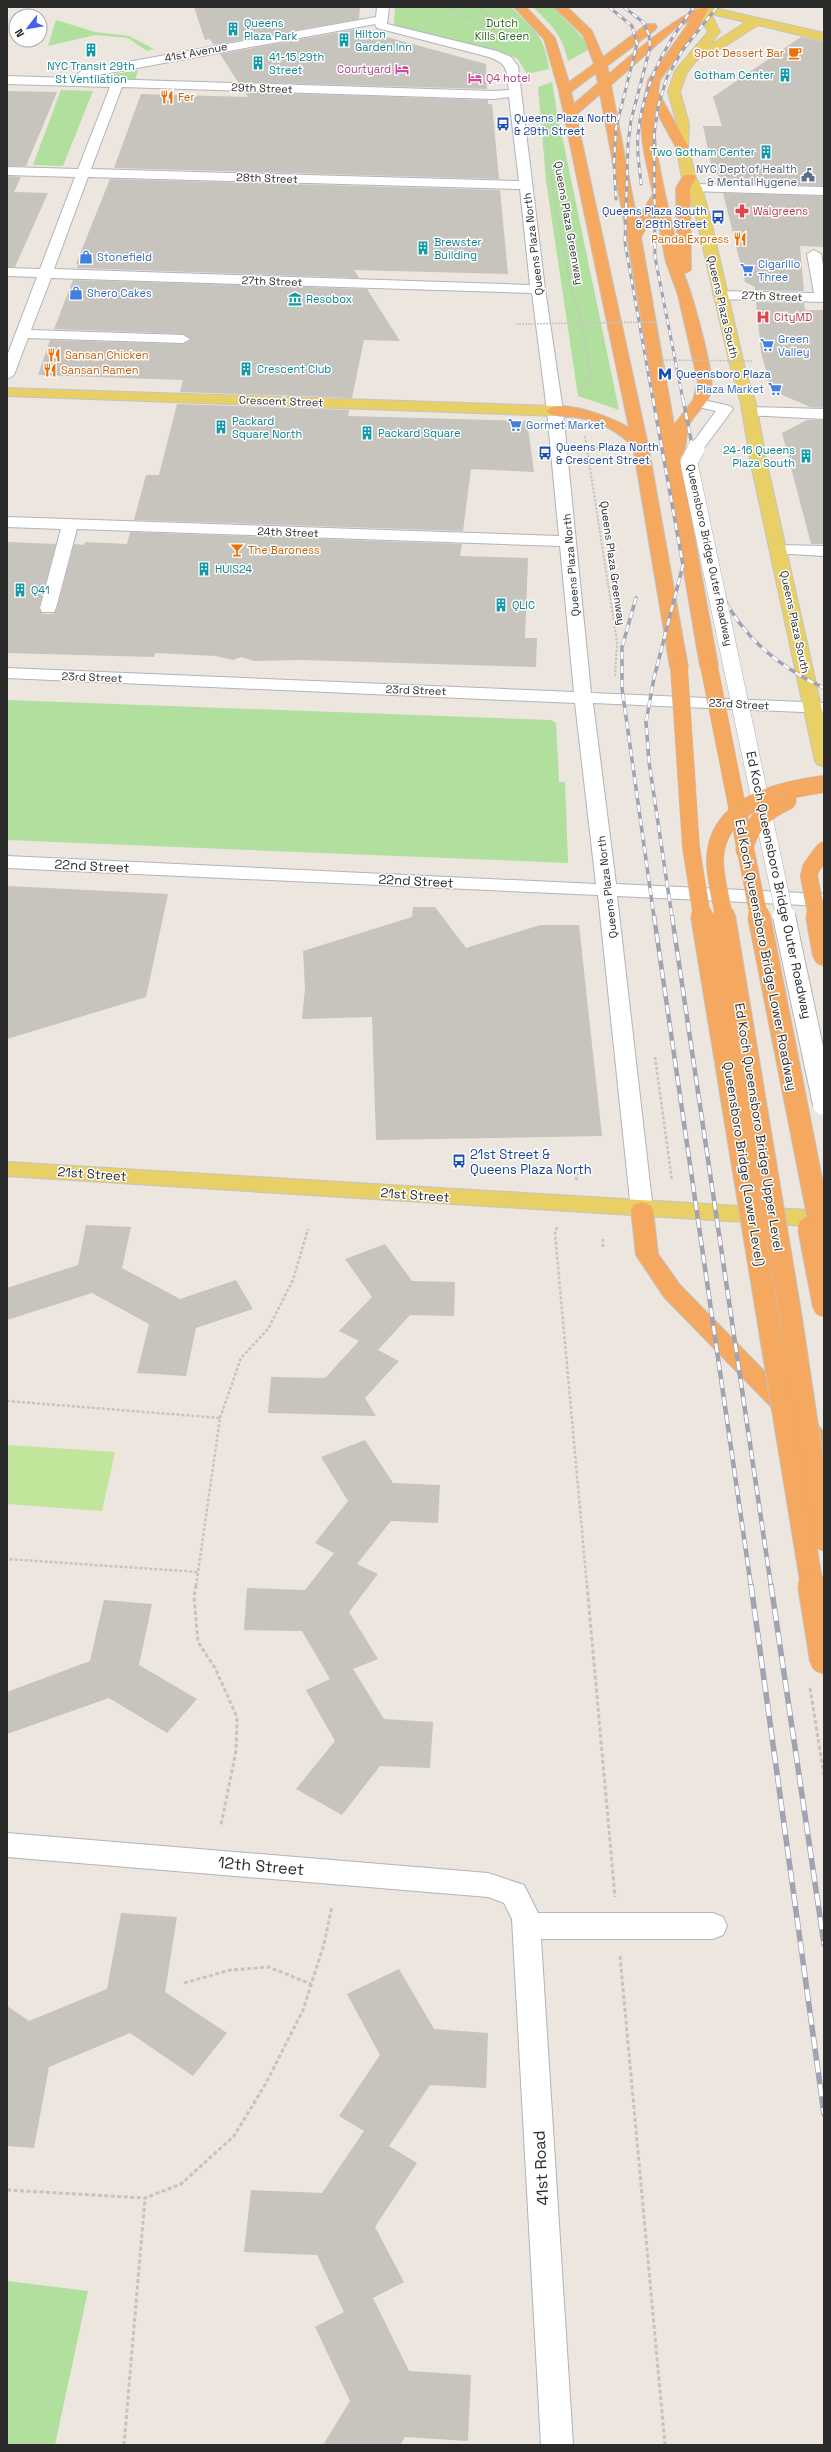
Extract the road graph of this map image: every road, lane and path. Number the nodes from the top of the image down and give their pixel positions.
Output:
1 (383, 7) edge
2 (448, 7) edge
3 (481, 7) edge
4 (520, 7) edge
5 (560, 7) edge
6 (700, 8) edge
7 (382, 19) junction
8 (756, 21) junction
9 (406, 32) junction
10 (501, 34) dead end
11 (824, 37) edge
12 (507, 38) dead end
13 (393, 40) dead end
14 (601, 66) junction
15 (680, 71) junction
16 (7, 80) edge
17 (46, 81) junction
18 (117, 84) junction
19 (604, 85) junction
20 (565, 91) junction
21 (651, 91) junction
22 (516, 93) junction
23 (543, 110) dead end
24 (570, 114) junction
25 (682, 146) junction
26 (7, 171) edge
27 (84, 173) junction
28 (692, 183) junction
29 (526, 185) junction
30 (824, 191) edge
31 (660, 194) junction
32 (634, 237) junction
33 (814, 254) dead end
34 (7, 272) edge
35 (46, 274) junction
36 (538, 289) junction
37 (685, 295) junction
38 (720, 295) junction
39 (823, 298) edge
40 (516, 324) dead end
41 (23, 334) junction
42 (183, 339) dead end
43 (663, 360) junction
44 (752, 361) dead end
45 (665, 374) dead end
46 (7, 376) edge
47 (7, 392) edge
48 (579, 396) dead end
49 (699, 403) junction
50 (555, 411) junction
51 (750, 412) junction
52 (824, 414) edge
53 (584, 433) dead end
54 (591, 436) dead end
55 (607, 443) dead end
56 (640, 445) junction
57 (674, 464) junction
58 (7, 522) edge
59 (70, 524) junction
60 (569, 541) junction
61 (780, 550) junction
62 (824, 551) edge
63 (48, 608) dead end
64 (733, 665) joint
65 (7, 673) edge
66 (615, 680) dead end
67 (584, 697) junction
68 (818, 708) edge
69 (823, 752) edge
70 (824, 784) edge
71 (824, 793) edge
72 (824, 850) edge
73 (7, 862) edge
74 (607, 889) junction
75 (824, 900) edge
76 (824, 955) edge
77 (824, 1104) edge
78 (7, 1169) edge
79 (642, 1210) junction
80 (824, 1219) edge
81 (308, 1229) dead end
82 (603, 1238) dead end
83 (556, 1244) dead end
84 (824, 1245) edge
85 (603, 1247) dead end
86 (824, 1306) edge
87 (7, 1401) edge
88 (220, 1418) junction
89 (824, 1447) edge
90 (824, 1540) edge
91 (7, 1559) edge
92 (198, 1572) junction
93 (824, 1660) edge
94 (221, 1825) dead end
95 (7, 1845) edge
96 (514, 1894) joint
97 (332, 1906) dead end
98 (527, 1926) junction
99 (617, 1926) junction
100 (713, 1926) dead end
101 (184, 1983) dead end
102 (311, 1984) junction
103 (7, 2190) edge
104 (145, 2198) junction
105 (124, 2445) edge
106 (557, 2445) edge
107 (665, 2445) edge

1 - 7 street
2 - 10 path
3 - 12 path
4 - 20 highway
5 - 14 highway, Ed Koch Queensboro Bridge Lower Roadway
6 - 8 main road
6 - 14 highway
6 - 15 main road, Queens Plaza South
6 - 19 highway
6 - 21 highway
7 - 9 street, Queens Plaza North
7 - 17 street, 41st Avenue
8 - 11 main road
8 - 15 main road
9 - 13 street
9 - 22 street, Queens Plaza North
14 - 19 highway, Ed Koch Queensboro Bridge Lower Roadway
14 - 20 highway
15 - 25 main road, Queens Plaza South
16 - 17 street, 29th Street
17 - 18 street, 29th Street
18 - 22 street, 29th Street
18 - 27 street
19 - 24 highway
19 - 32 highway, Ed Koch Queensboro Bridge Lower Roadway
20 - 24 highway
21 - 25 highway
21 - 31 highway
22 - 29 street, Queens Plaza North
23 - 48 path, Queens Plaza Greenway
24 - 56 highway
25 - 28 main road, Queens Plaza South
26 - 27 street, 28th Street
27 - 29 street, 28th Street
27 - 35 street
28 - 30 street
28 - 37 highway
28 - 38 main road, Queens Plaza South
29 - 36 street, Queens Plaza North
31 - 32 highway
31 - 37 highway
32 - 57 highway, Ed Koch Queensboro Bridge Lower Roadway
33 - 39 street
34 - 35 street, 27th Street
35 - 36 street, 27th Street
35 - 41 street
36 - 50 street, Queens Plaza North
37 - 49 highway
38 - 39 street, 27th Street
38 - 51 main road, Queens Plaza South
40 - 43 path, bridge
41 - 42 street
41 - 46 street
43 - 44 path, bridge
43 - 45 path, bridge
47 - 50 main road, Crescent Street
49 - 57 highway
49 - 64 street, Queensboro Bridge Outer Roadway, bridge
50 - 56 highway
50 - 60 street, Queens Plaza North
51 - 52 street
51 - 61 main road, Queens Plaza South
53 - 54 path
55 - 66 path, Queens Plaza Greenway
56 - 93 highway, Queensboro Bridge (Lower Level), bridge
57 - 84 highway, Ed Koch Queensboro Bridge Lower Roadway, bridge
58 - 59 street, 24th Street
59 - 60 street, 24th Street
59 - 63 street
60 - 67 street, Queens Plaza North
61 - 62 street
61 - 68 main road, Queens Plaza South
64 - 77 street, Ed Koch Queensboro Bridge Outer Roadway, bridge
65 - 67 street, 23rd Street
67 - 68 street, 23rd Street
67 - 74 street, Queens Plaza North
68 - 69 main road, Queens Plaza South
70 - 90 highway, Ed Koch Queensboro Bridge Upper Level, bridge
71 - 86 highway, bridge
72 - 76 highway, bridge
73 - 74 street, 22nd Street
74 - 75 street, 22nd Street
74 - 79 street, Queens Plaza North
78 - 79 main road, 21st Street
79 - 80 main road, 21st Street
79 - 89 highway
81 - 88 path
82 - 85 path
83 - 99 path
87 - 88 path
88 - 92 path
91 - 92 path
92 - 94 path
95 - 96 street, 12th Street
96 - 98 street, 41st Road
97 - 102 path
98 - 99 street
98 - 106 street, 41st Road
99 - 100 street
99 - 107 path
101 - 102 path
102 - 104 path
103 - 104 path
104 - 105 path

